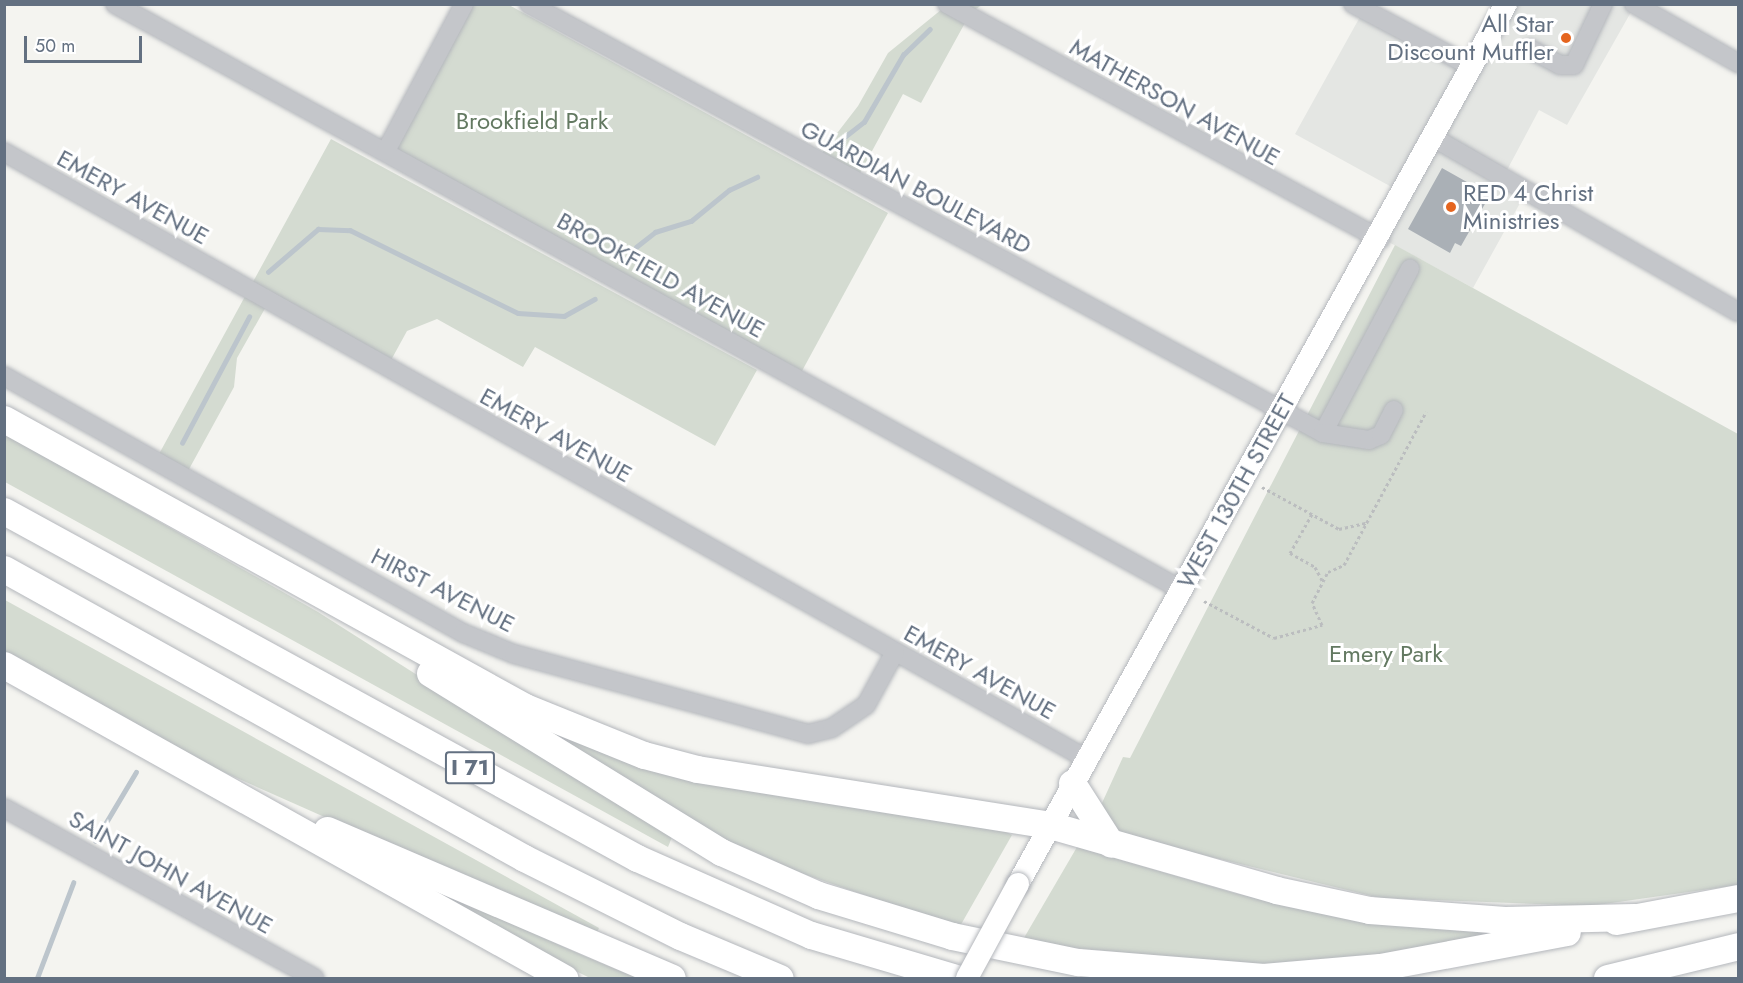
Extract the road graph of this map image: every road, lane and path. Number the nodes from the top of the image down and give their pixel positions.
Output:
1 (116, 4) edge
2 (464, 4) edge
3 (529, 4) edge
4 (947, 4) edge
5 (1353, 4) edge
6 (1506, 4) edge
7 (1603, 4) edge
8 (1634, 4) edge
9 (1530, 49) dead end
10 (1738, 63) edge
11 (1472, 67) junction
12 (1434, 138) junction
13 (4, 152) edge
14 (386, 152) junction
15 (1380, 240) junction
16 (1410, 269) dead end
17 (1738, 312) edge
18 (4, 376) edge
19 (1394, 410) dead end
20 (1280, 412) junction
21 (1426, 412) dead end
22 (4, 421) edge
23 (1323, 433) junction
24 (1262, 487) dead end
25 (4, 511) edge
26 (1312, 514) junction
27 (1366, 523) junction
28 (193, 524) junction
29 (4, 569) edge
30 (1323, 582) junction
31 (1182, 590) junction
32 (1204, 601) dead end
33 (894, 652) junction
34 (4, 665) edge
35 (1085, 758) junction
36 (1072, 783) junction
37 (229, 789) junction
38 (4, 808) edge
39 (1050, 825) junction
40 (1111, 844) junction
41 (1738, 898) edge
42 (1634, 917) junction
43 (1738, 946) edge
44 (314, 978) edge
45 (564, 978) edge
46 (672, 978) edge
47 (780, 978) edge
48 (956, 978) edge
49 (968, 978) edge
50 (1607, 978) edge

1 - 14 street, BROOKFIELD AVENUE
2 - 14 street
3 - 20 street, GUARDIAN BOULEVARD
4 - 15 street, MATHERSON AVENUE
5 - 11 street
6 - 11 main road, WEST 130TH STREET
7 - 9 street
8 - 10 street
11 - 12 main road, WEST 130TH STREET
12 - 15 main road, WEST 130TH STREET
12 - 17 street
13 - 33 street, EMERY AVENUE
14 - 31 street, BROOKFIELD AVENUE
15 - 20 main road, WEST 130TH STREET
16 - 23 street
18 - 33 street, HIRST AVENUE
19 - 23 street, GUARDIAN BOULEVARD
20 - 23 street, GUARDIAN BOULEVARD
20 - 31 main road, WEST 130TH STREET
21 - 27 path
22 - 28 highway
24 - 26 path
25 - 48 highway, I 71
26 - 27 path
26 - 30 path
27 - 30 path
28 - 39 highway
28 - 42 highway
29 - 47 highway, I 71
30 - 32 path
31 - 35 main road, WEST 130TH STREET
33 - 35 street, EMERY AVENUE
34 - 37 highway
35 - 36 main road, WEST 130TH STREET
36 - 39 main road, WEST 130TH STREET
36 - 40 highway
37 - 45 highway
37 - 46 highway
38 - 44 street, SAINT JOHN AVENUE
39 - 40 highway
39 - 49 main road, WEST 130TH STREET, bridge
40 - 42 highway
41 - 42 highway
43 - 50 highway

